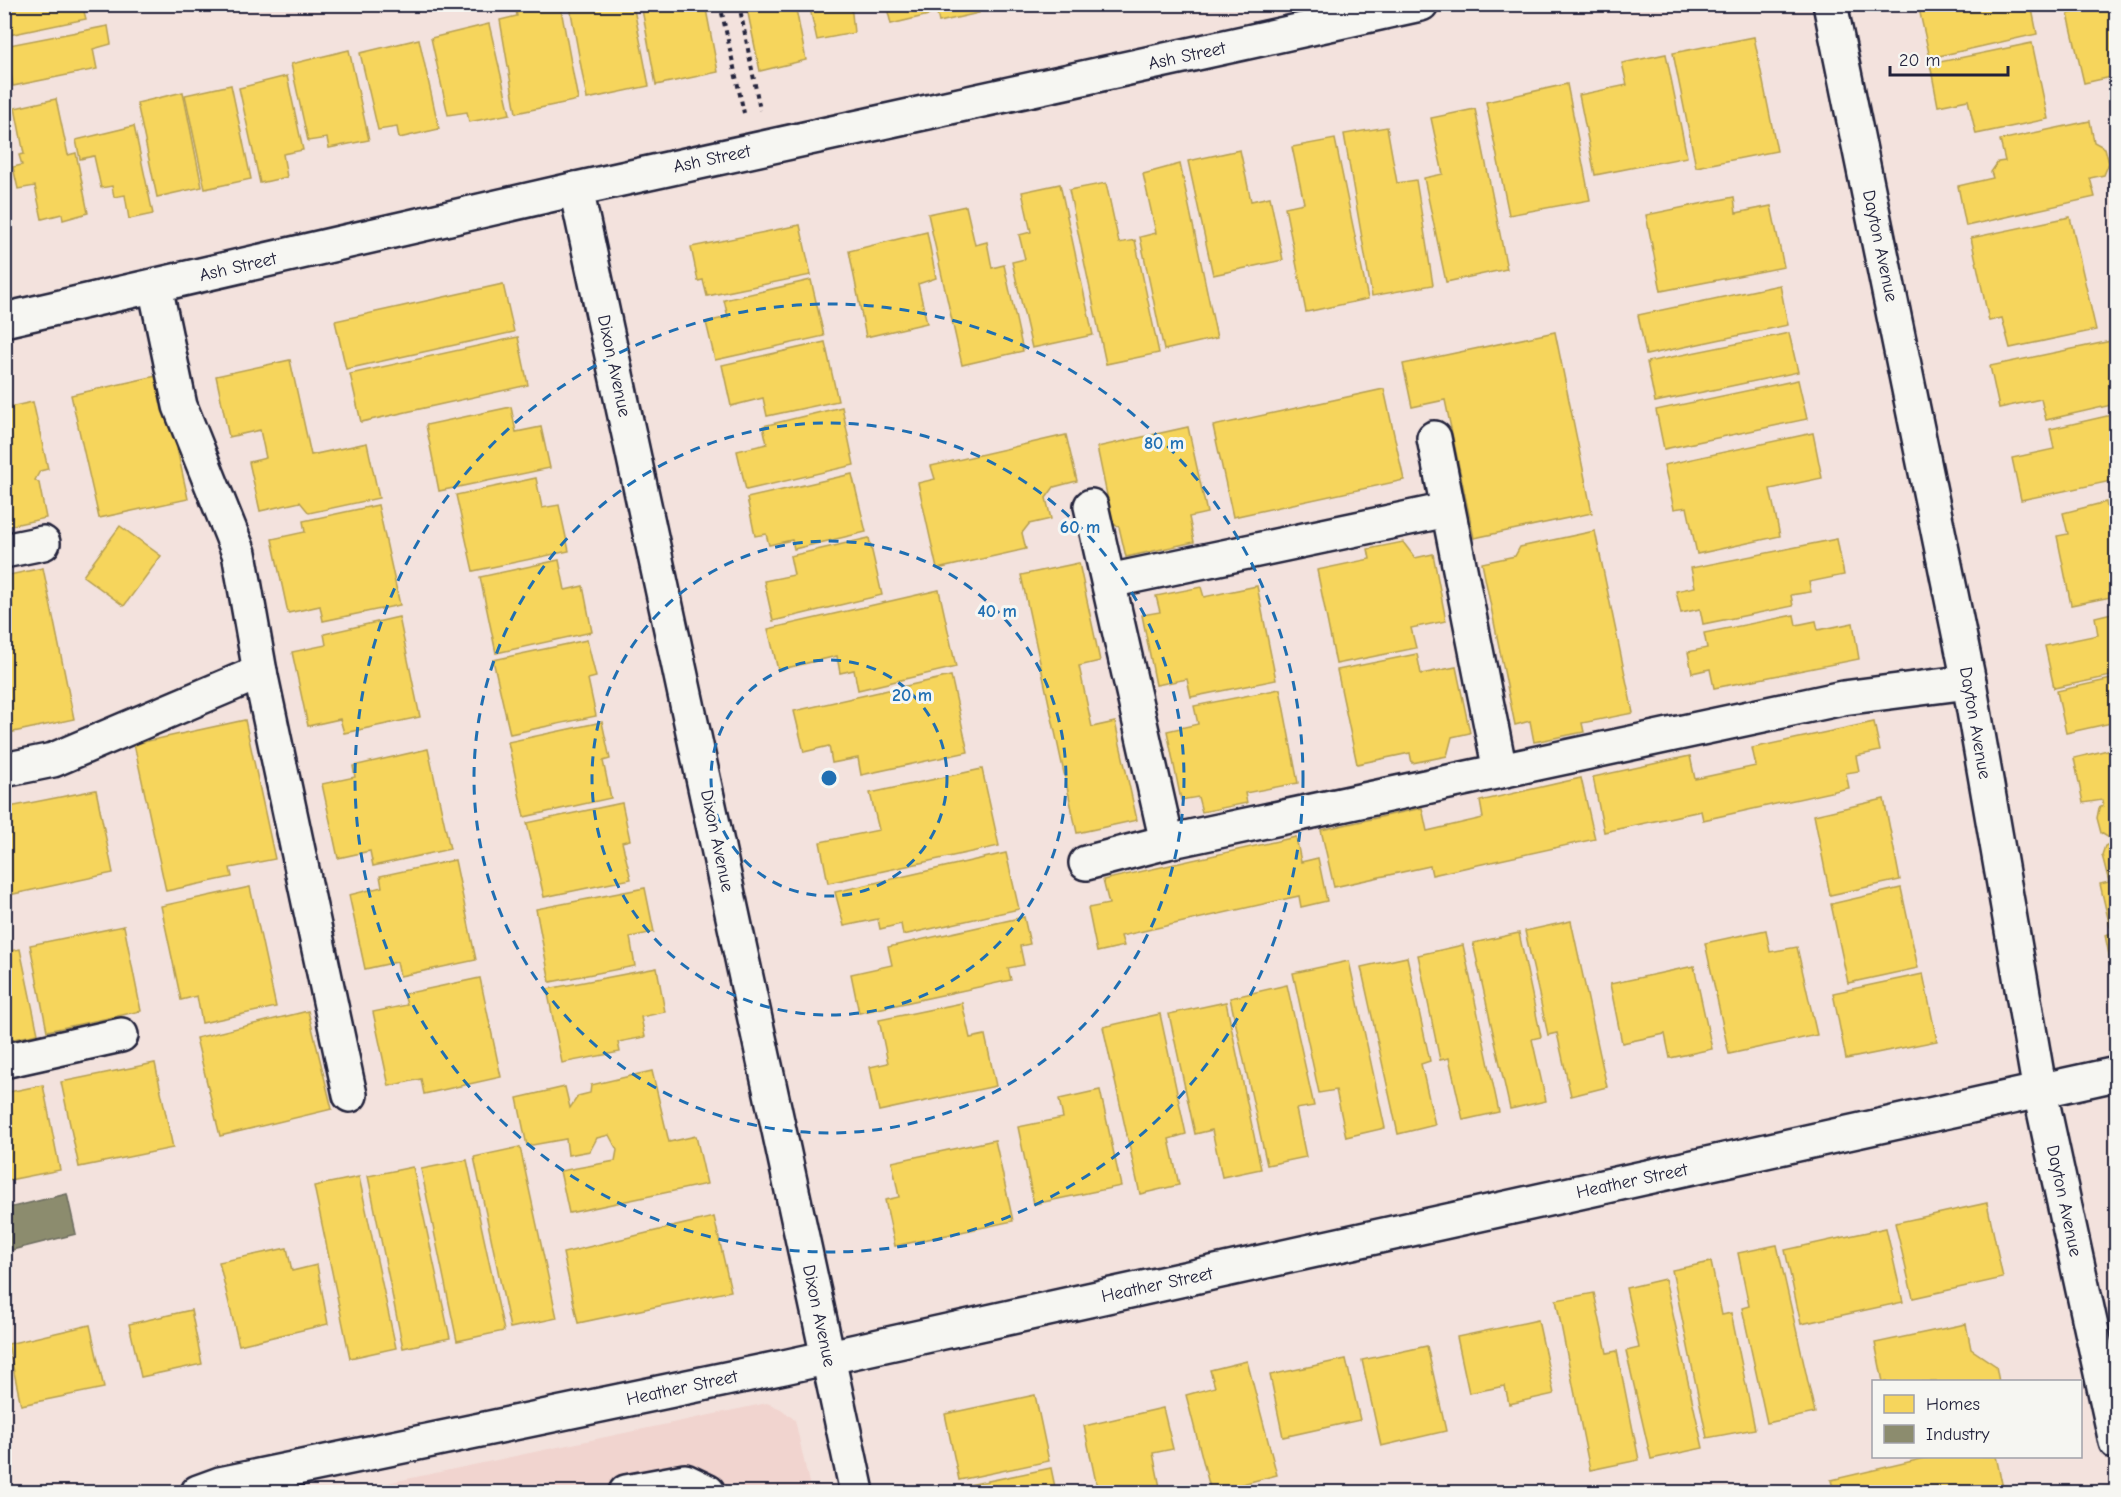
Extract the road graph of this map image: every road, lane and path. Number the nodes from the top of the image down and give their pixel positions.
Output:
1 (720, 4) edge
2 (739, 4) edge
3 (1421, 4) edge
4 (1830, 4) edge
5 (761, 117) dead end
6 (746, 120) dead end
7 (576, 189) junction
8 (155, 286) junction
9 (5, 319) edge
10 (1434, 438) dead end
11 (1091, 506) dead end
12 (1447, 510) junction
13 (42, 543) dead end
14 (4, 551) edge
15 (1109, 581) junction
16 (260, 672) junction
17 (1969, 682) junction
18 (4, 770) edge
19 (1500, 771) junction
20 (1167, 842) junction
21 (1086, 862) dead end
22 (121, 1035) dead end
23 (4, 1061) edge
24 (2116, 1074) edge
25 (2040, 1092) junction
26 (350, 1095) dead end
27 (827, 1357) junction
28 (2116, 1442) edge
29 (198, 1492) edge
30 (626, 1492) edge
31 (708, 1492) edge
32 (857, 1492) edge

1 - 6 path
2 - 5 path
3 - 7 street, Ash Street
4 - 17 street, Dayton Avenue
7 - 8 street, Ash Street
7 - 27 street, Dixon Avenue
8 - 9 street, Ash Street
8 - 16 street
10 - 12 street
11 - 15 street
12 - 15 street
12 - 19 street
13 - 14 street
15 - 20 street
16 - 18 street
16 - 26 street
17 - 19 street
17 - 25 street, Dayton Avenue
19 - 20 street
20 - 21 street
22 - 23 street
24 - 25 street, Heather Street
25 - 27 street, Heather Street
25 - 28 street, Dayton Avenue
27 - 29 street, Heather Street
27 - 32 street, Dixon Avenue
30 - 31 street

